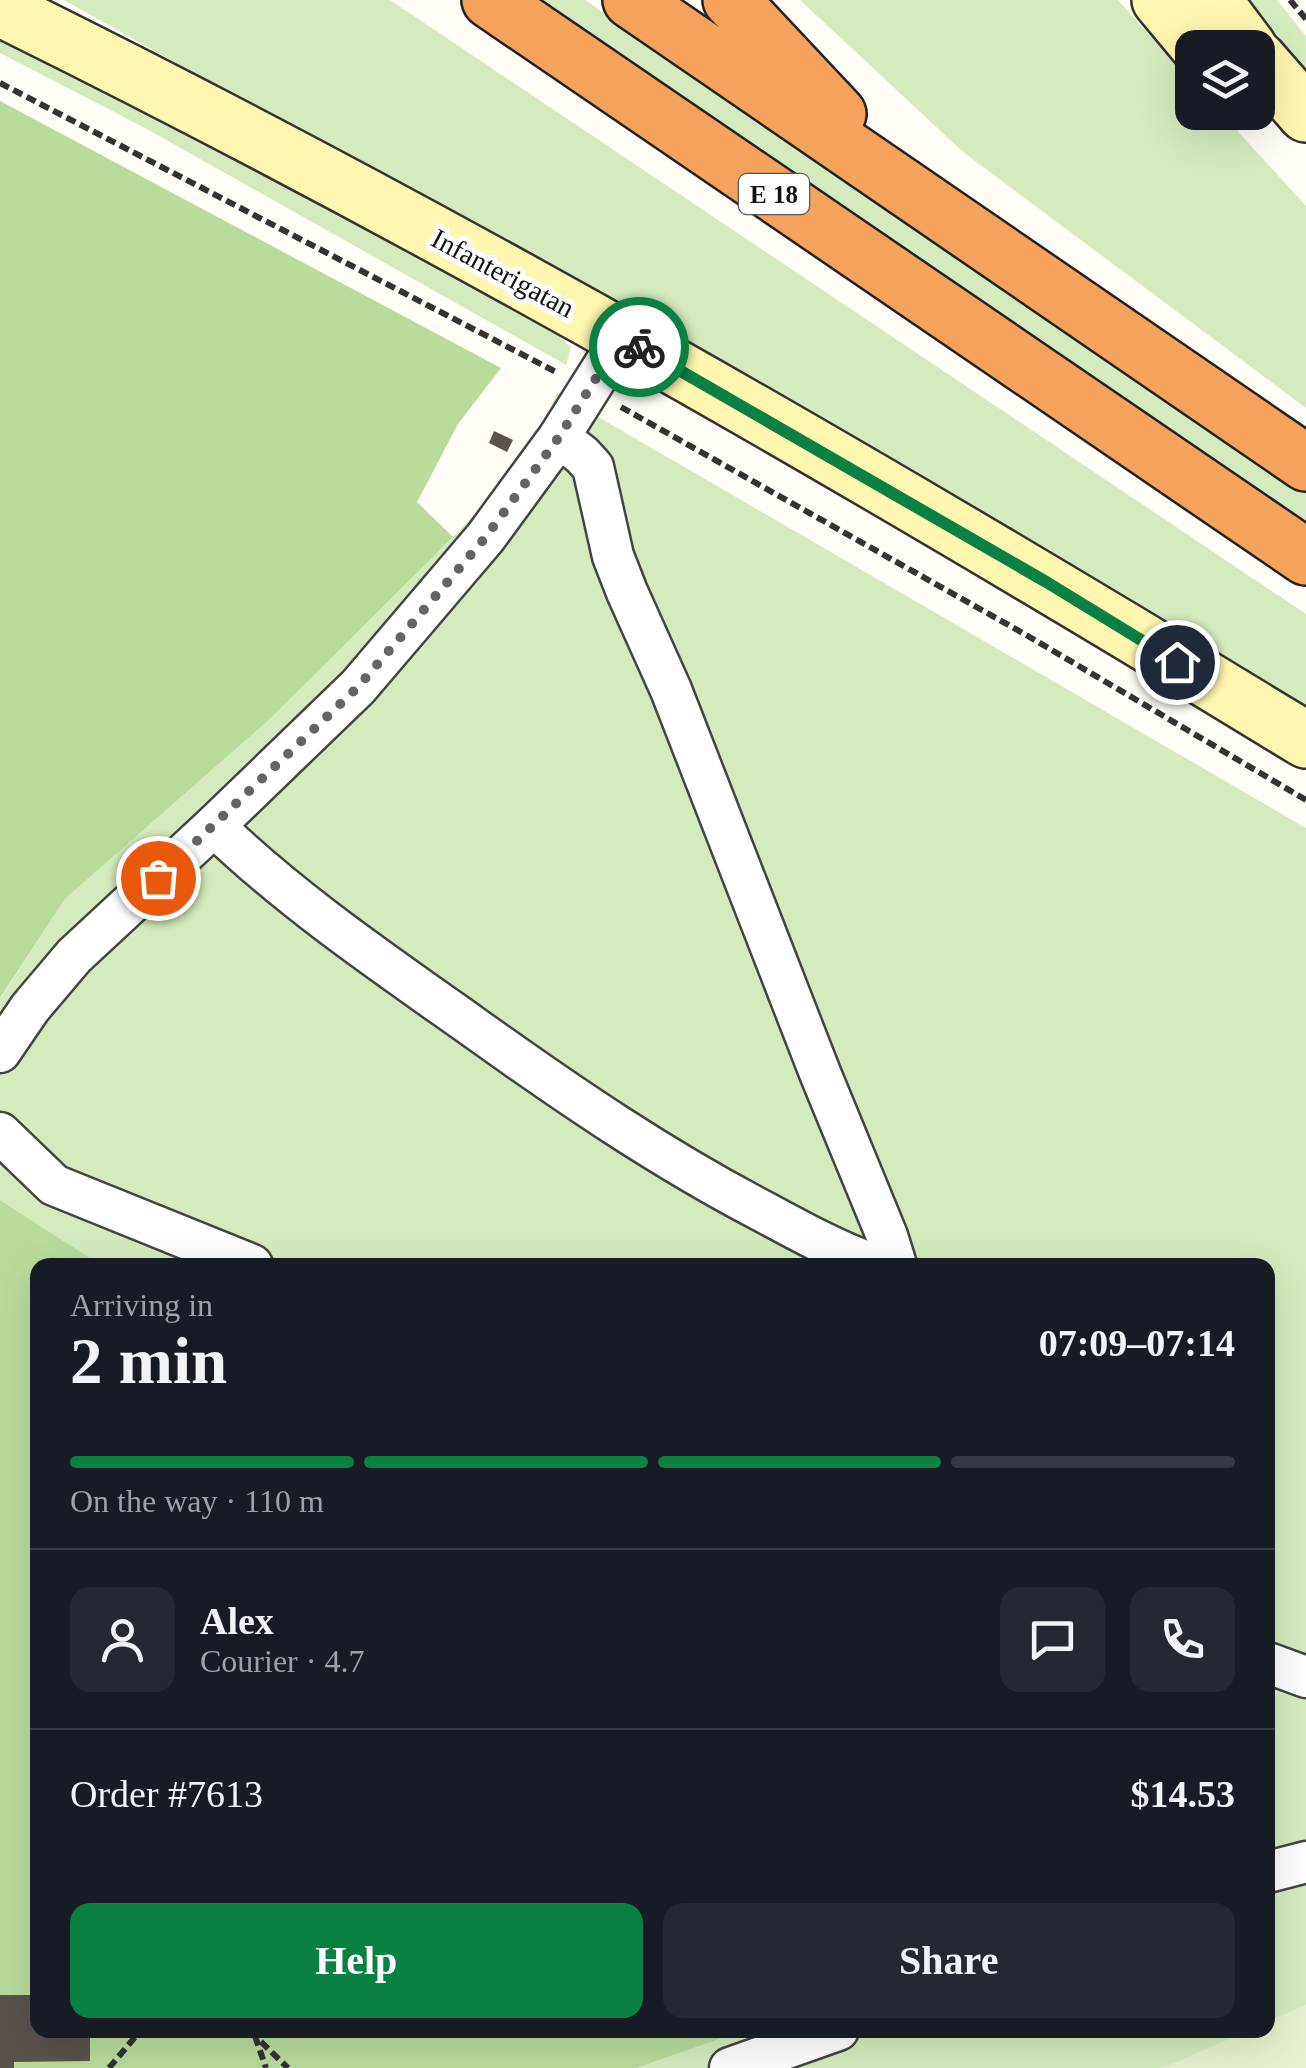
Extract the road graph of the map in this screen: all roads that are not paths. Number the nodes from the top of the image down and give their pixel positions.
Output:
1 (490, 0) edge
2 (632, 0) edge
3 (730, 0) edge
4 (1160, 0) edge
5 (1213, 0) edge
6 (0, 8) edge
7 (1185, 30) edge
8 (1236, 30) edge
9 (1275, 78) edge
10 (1306, 114) edge
11 (1275, 127) edge
12 (1306, 155) edge
13 (912, 193) junction
14 (622, 337) junction
15 (559, 437) junction
16 (1306, 463) edge
17 (1306, 557) edge
18 (1306, 740) edge
19 (214, 826) junction
20 (0, 1052) edge
21 (0, 1134) edge
22 (235, 1258) edge
23 (860, 1258) edge
24 (894, 1258) edge
25 (1275, 1666) edge
26 (1306, 1677) edge
27 (1306, 1862) edge
28 (1275, 1870) edge
29 (815, 2038) edge
30 (730, 2068) edge

1 - 17 highway, E 18
2 - 13 highway
3 - 13 highway
4 - 7 street
5 - 8 street
6 - 14 street, Infanterigatan
9 - 10 street
11 - 12 street
13 - 16 highway
14 - 15 street
14 - 18 street, Infanterigatan
15 - 19 street
15 - 24 street
19 - 20 street
19 - 23 street
21 - 22 street
25 - 26 street
27 - 28 street
29 - 30 street

